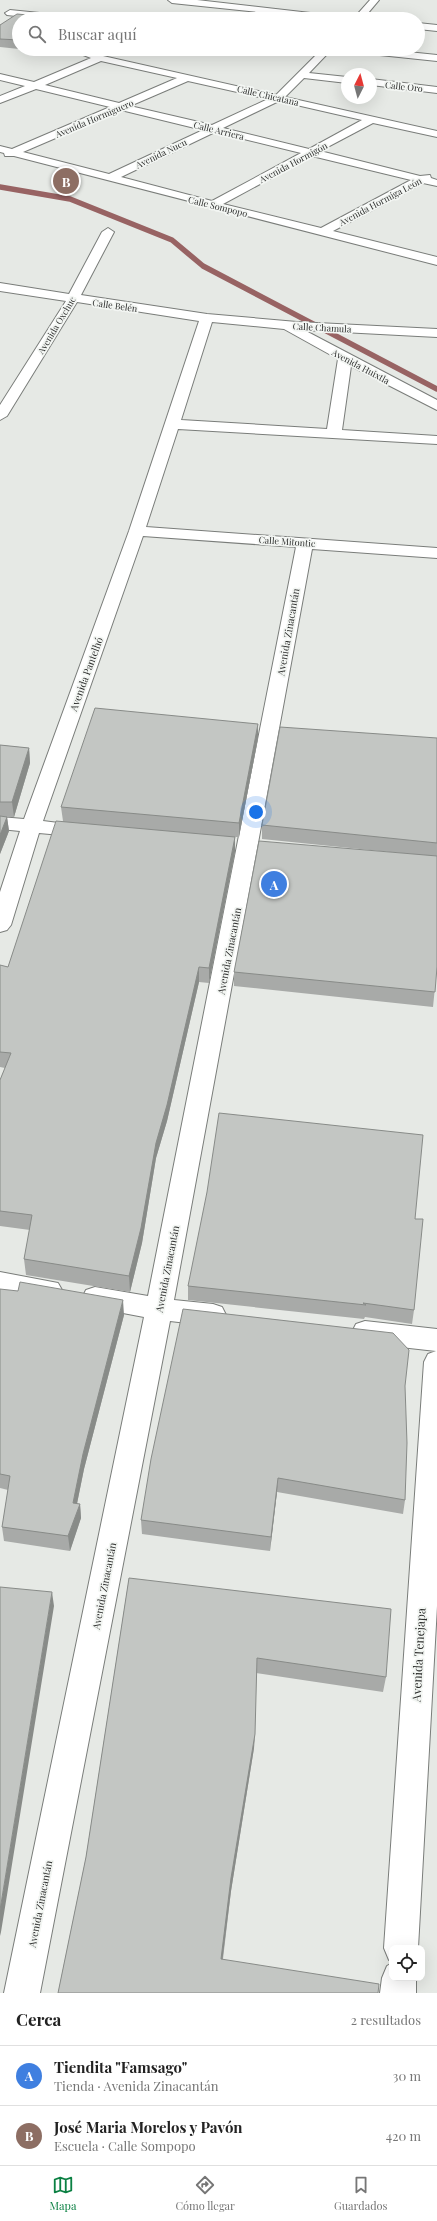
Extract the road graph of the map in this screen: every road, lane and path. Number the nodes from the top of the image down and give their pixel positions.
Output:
1 (172, 0) edge
2 (376, 0) edge
3 (203, 2) edge
4 (22, 5) dead end
5 (191, 12) edge
6 (289, 12) edge
7 (365, 12) edge
8 (10, 13) joint
9 (0, 20) edge
10 (425, 27) edge
11 (437, 28) edge
12 (95, 56) edge
13 (321, 56) edge
14 (418, 56) edge
15 (100, 58) junction
16 (437, 58) edge
17 (303, 75) junction
18 (0, 77) edge
19 (188, 77) junction
20 (341, 79) edge
21 (377, 83) edge
22 (35, 86) junction
23 (437, 90) edge
24 (278, 98) junction
25 (0, 100) edge
26 (119, 106) junction
27 (372, 119) junction
28 (213, 128) junction
29 (437, 134) edge
30 (0, 148) edge
31 (14, 152) junction
32 (311, 153) junction
33 (0, 158) edge
34 (437, 170) edge
35 (110, 178) junction
36 (421, 180) junction
37 (437, 183) edge
38 (213, 205) junction
39 (108, 232) dead end
40 (323, 232) junction
41 (437, 261) edge
42 (0, 288) edge
43 (73, 299) junction
44 (207, 318) junction
45 (291, 325) junction
46 (437, 333) edge
47 (345, 358) junction
48 (437, 406) edge
49 (0, 416) edge
50 (171, 424) junction
51 (334, 434) junction
52 (437, 440) edge
53 (137, 531) junction
54 (305, 542) junction
55 (437, 553) edge
56 (0, 823) edge
57 (31, 826) junction
58 (102, 832) edge
59 (0, 925) edge
60 (0, 1282) edge
61 (160, 1309) junction
62 (239, 1318) edge
63 (342, 1329) edge
64 (437, 1340) edge
65 (437, 1362) edge
66 (401, 1945) edge
67 (399, 1981) edge
68 (22, 1993) edge
69 (398, 1993) edge

1 - 3 street
2 - 7 street
3 - 5 street
3 - 6 street
4 - 8 street
8 - 9 street
10 - 11 street
12 - 15 street, Calle Chicatana
13 - 17 street, Avenida Nucu
14 - 16 street
15 - 19 street, Calle Chicatana
15 - 22 street
17 - 20 street
17 - 24 street, Avenida Nucu
18 - 22 street, Calle Arriera
19 - 24 street, Calle Chicatana
19 - 26 street, Avenida Hormiguero
21 - 23 street, Calle Oro
22 - 25 street
22 - 26 street, Calle Arriera
24 - 27 street, Calle Chicatana
24 - 28 street, Avenida Nucu
26 - 28 street, Calle Arriera
26 - 31 street, Avenida Hormiguero
27 - 29 street, Calle Chicatana
27 - 32 street, Avenida Hormigón
28 - 32 street, Calle Arriera
28 - 35 street, Avenida Nucu
30 - 31 street, Calle Sompopo
31 - 33 street, Avenida Hormiguero
31 - 35 street, Calle Sompopo
32 - 36 street, Calle Arriera
32 - 38 street, Avenida Hormigón
34 - 36 street, Avenida Hormiga León
35 - 38 street, Calle Sompopo
36 - 37 street, Calle Arriera
36 - 40 street, Avenida Hormiga León
38 - 40 street, Calle Sompopo
39 - 43 street, Avenida Oxchuc
40 - 41 street, Calle Sompopo
42 - 43 street, Calle Belén
43 - 44 street, Calle Belén
43 - 49 street, Avenida Oxchuc
44 - 45 street, Calle Chamula
44 - 50 street
45 - 46 street, Calle Chamula
45 - 47 street, Avenida Huixtla
47 - 48 street, Avenida Huixtla
47 - 51 street
50 - 51 street
50 - 53 street, Avenida Pantelhó
51 - 52 street
53 - 54 street, Calle Mitontic
53 - 57 street, Avenida Pantelhó
54 - 55 street, Calle Mitontic
54 - 61 street, Avenida Zinacantán
56 - 57 street
57 - 58 street
57 - 59 street, Avenida Pantelhó
60 - 61 street
61 - 62 street
61 - 68 street, Avenida Zinacantán
63 - 64 street
65 - 66 street, Avenida Tenejapa
67 - 69 street

